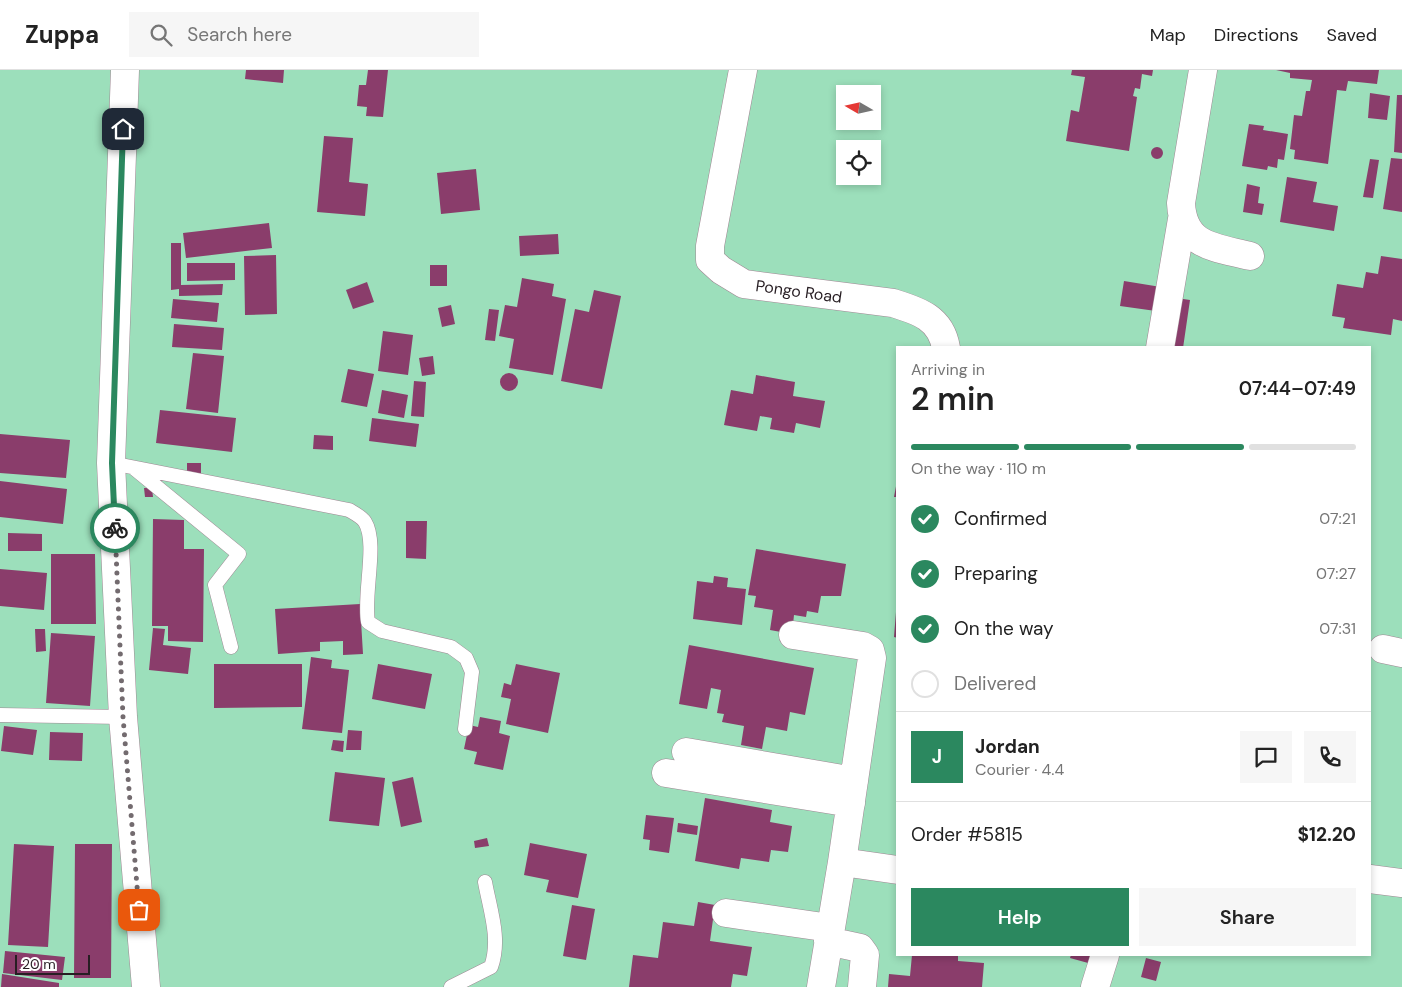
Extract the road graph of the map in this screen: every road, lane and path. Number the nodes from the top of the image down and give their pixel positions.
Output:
1 (125, 70) edge
2 (743, 70) edge
3 (1203, 70) edge
4 (1182, 219) junction
5 (1250, 256) dead end
6 (946, 346) edge
7 (1160, 346) edge
8 (122, 465) junction
9 (793, 635) dead end
10 (231, 647) dead end
11 (0, 715) edge
12 (123, 717) junction
13 (465, 728) dead end
14 (686, 752) dead end
15 (666, 772) dead end
16 (853, 792) junction
17 (842, 862) junction
18 (896, 870) edge
19 (1371, 878) edge
20 (485, 882) dead end
21 (1402, 883) edge
22 (726, 913) dead end
23 (829, 934) junction
24 (1105, 956) edge
25 (146, 987) edge
26 (451, 987) edge
27 (821, 987) edge
28 (862, 987) edge
29 (1095, 987) edge

1 - 8 street
2 - 6 street, Pongo Road
3 - 4 street
4 - 5 street
4 - 7 street
8 - 10 lane
8 - 12 street
8 - 13 lane
9 - 16 street
11 - 12 lane
12 - 25 street
14 - 16 street
15 - 16 street
16 - 17 street
17 - 18 street
17 - 23 street
19 - 21 street
20 - 26 lane
22 - 23 street
23 - 27 street
23 - 28 street
24 - 29 street

